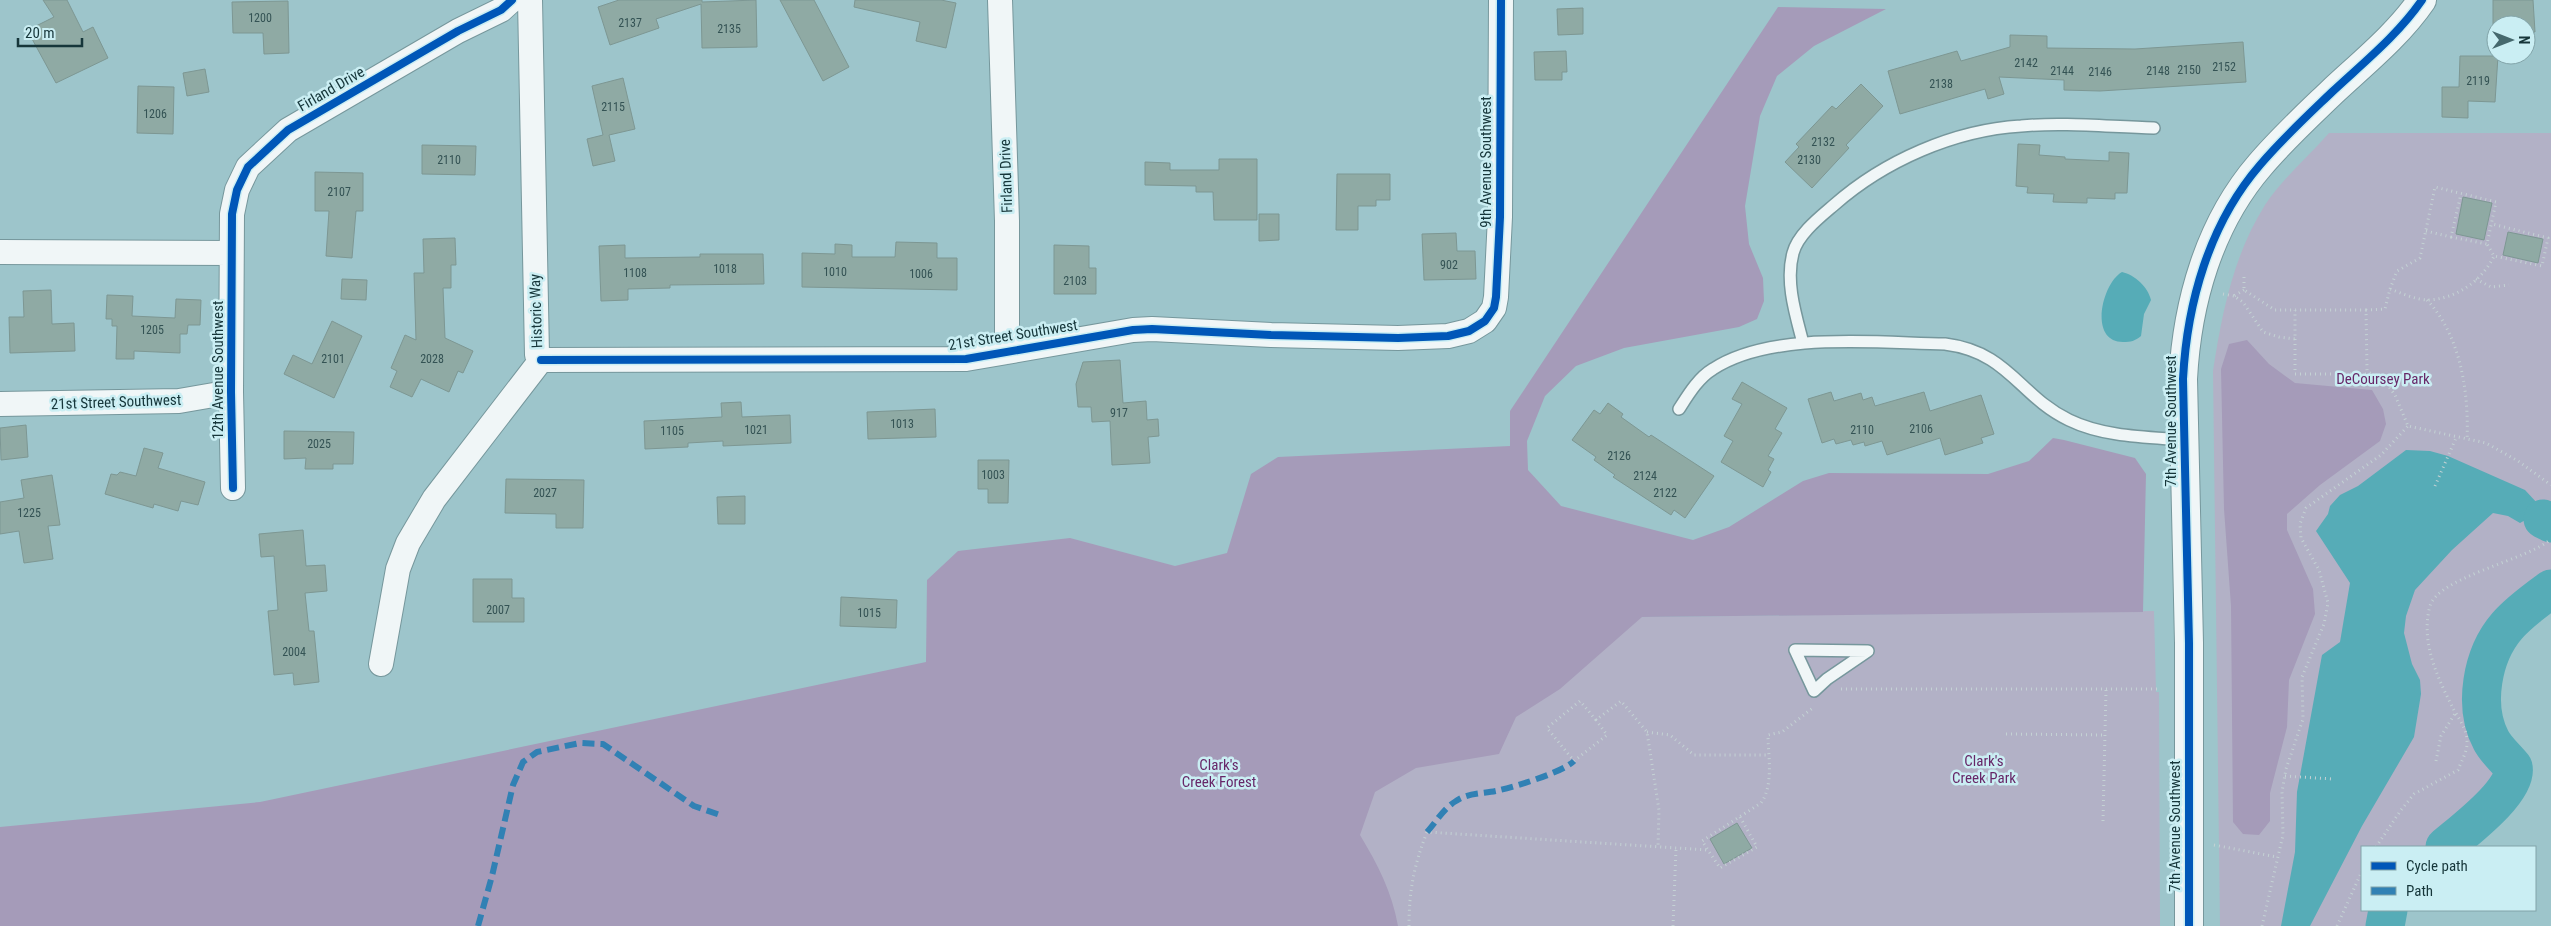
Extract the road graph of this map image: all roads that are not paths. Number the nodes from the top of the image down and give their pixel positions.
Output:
1 (512, 0) edge
2 (530, 0) edge
3 (1000, 0) edge
4 (1501, 0) edge
5 (2422, 0) edge
6 (2154, 128) dead end
7 (0, 252) edge
8 (231, 253) junction
9 (1485, 321) joint
10 (1803, 343) junction
11 (1007, 352) junction
12 (541, 360) junction
13 (231, 392) junction
14 (0, 404) edge
15 (1679, 409) dead end
16 (2184, 440) junction
17 (233, 488) dead end
18 (1795, 650) joint
19 (381, 664) dead end
20 (2189, 926) edge

1 - 8 street, Firland Drive
2 - 12 street, Historic Way
3 - 11 street, Firland Drive
4 - 9 street, 9th Avenue Southwest
5 - 16 street, 7th Avenue Southwest
6 - 10 lane
7 - 8 street
8 - 13 street, 12th Avenue Southwest
9 - 11 street, 21st Street Southwest
10 - 15 lane
10 - 16 lane
11 - 12 street, 21st Street Southwest
12 - 19 street, Historic Way
13 - 14 street, 21st Street Southwest
13 - 17 street, 12th Avenue Southwest
16 - 20 street, 7th Avenue Southwest
18 - 18 lane

